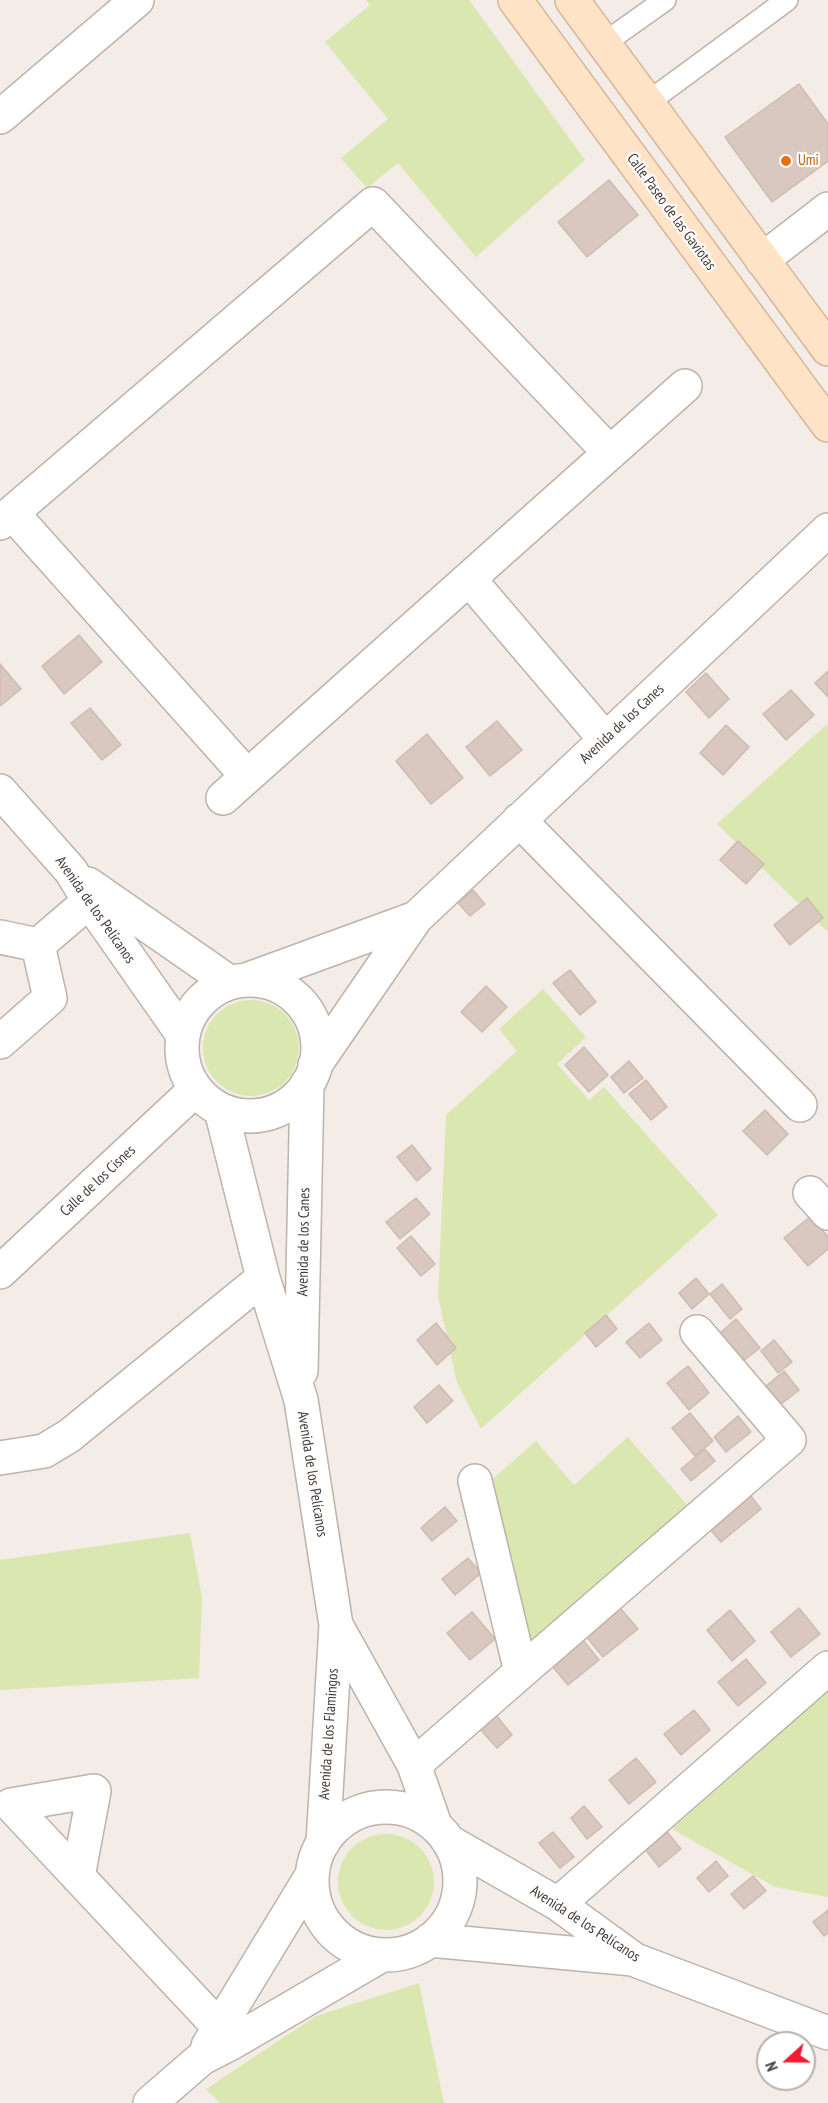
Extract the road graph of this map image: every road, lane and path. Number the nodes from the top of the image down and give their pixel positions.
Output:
1 (136, 0) edge
2 (515, 0) edge
3 (572, 0) edge
4 (665, 0) edge
5 (787, 0) edge
6 (603, 44) junction
7 (647, 103) junction
8 (0, 117) edge
9 (828, 209) edge
10 (762, 260) junction
11 (828, 349) edge
12 (685, 386) dead end
13 (828, 425) edge
14 (610, 453) junction
15 (6, 518) edge
16 (828, 530) edge
17 (469, 579) junction
18 (605, 739) junction
19 (247, 776) junction
20 (0, 791) edge
21 (223, 798) dead end
22 (519, 820) junction
23 (94, 897) junction
24 (416, 918) junction
25 (0, 937) edge
26 (38, 945) junction
27 (239, 981) junction
28 (183, 1035) junction
29 (0, 1042) edge
30 (311, 1074) junction
31 (196, 1089) junction
32 (800, 1105) dead end
33 (221, 1110) junction
34 (0, 1272) edge
35 (263, 1278) junction
36 (697, 1332) dead end
37 (301, 1400) junction
38 (0, 1458) edge
39 (475, 1481) dead end
40 (336, 1625) junction
41 (828, 1668) edge
42 (521, 1672) junction
43 (414, 1765) junction
44 (441, 1833) junction
45 (322, 1843) junction
46 (312, 1875) junction
47 (78, 1877) dead end
48 (558, 1904) junction
49 (430, 1940) junction
50 (382, 1955) junction
51 (634, 1960) junction
52 (226, 2034) junction
53 (828, 2034) edge
54 (150, 2103) edge

1 - 8 street
2 - 13 main road, Calle Paseo de las Gaviotas
3 - 6 main road
4 - 6 lane
5 - 7 lane
6 - 7 main road
7 - 10 main road
9 - 10 street
10 - 11 main road
12 - 14 street
14 - 15 street
14 - 17 street
15 - 19 street
16 - 18 street, Avenida de los Canes
17 - 18 street
17 - 19 street
18 - 22 street, Avenida de los Canes
19 - 21 street
20 - 23 street, Avenida de los Pelícanos
22 - 24 street, Avenida de los Canes
22 - 32 street
23 - 26 street
23 - 27 street
23 - 28 street, Avenida de los Pelícanos
24 - 27 street, Avenida de los Canes
24 - 30 street, Avenida de los Canes
25 - 26 street
26 - 29 street
27 - 28 street
27 - 30 street
28 - 31 street
30 - 33 street
30 - 37 street, Avenida de los Canes
31 - 33 street
31 - 34 street, Calle de los Cisnes
33 - 35 street, Avenida de los Pelícanos
35 - 37 street, Avenida de los Pelícanos
35 - 38 street
36 - 42 street
37 - 40 street, Avenida de los Pelícanos
39 - 42 street
40 - 43 street, Avenida de los Pelícanos
40 - 45 street, Avenida de los Flamingos
41 - 48 street
42 - 43 street
43 - 44 street, Avenida de los Pelícanos
44 - 45 street
44 - 48 street, Avenida de los Pelícanos
44 - 49 street
45 - 46 street
46 - 50 street
46 - 52 street
47 - 52 street
48 - 51 street, Avenida de los Pelícanos
49 - 50 street
49 - 51 street
50 - 52 street
51 - 53 street, Avenida de los Pelícanos
52 - 54 street

